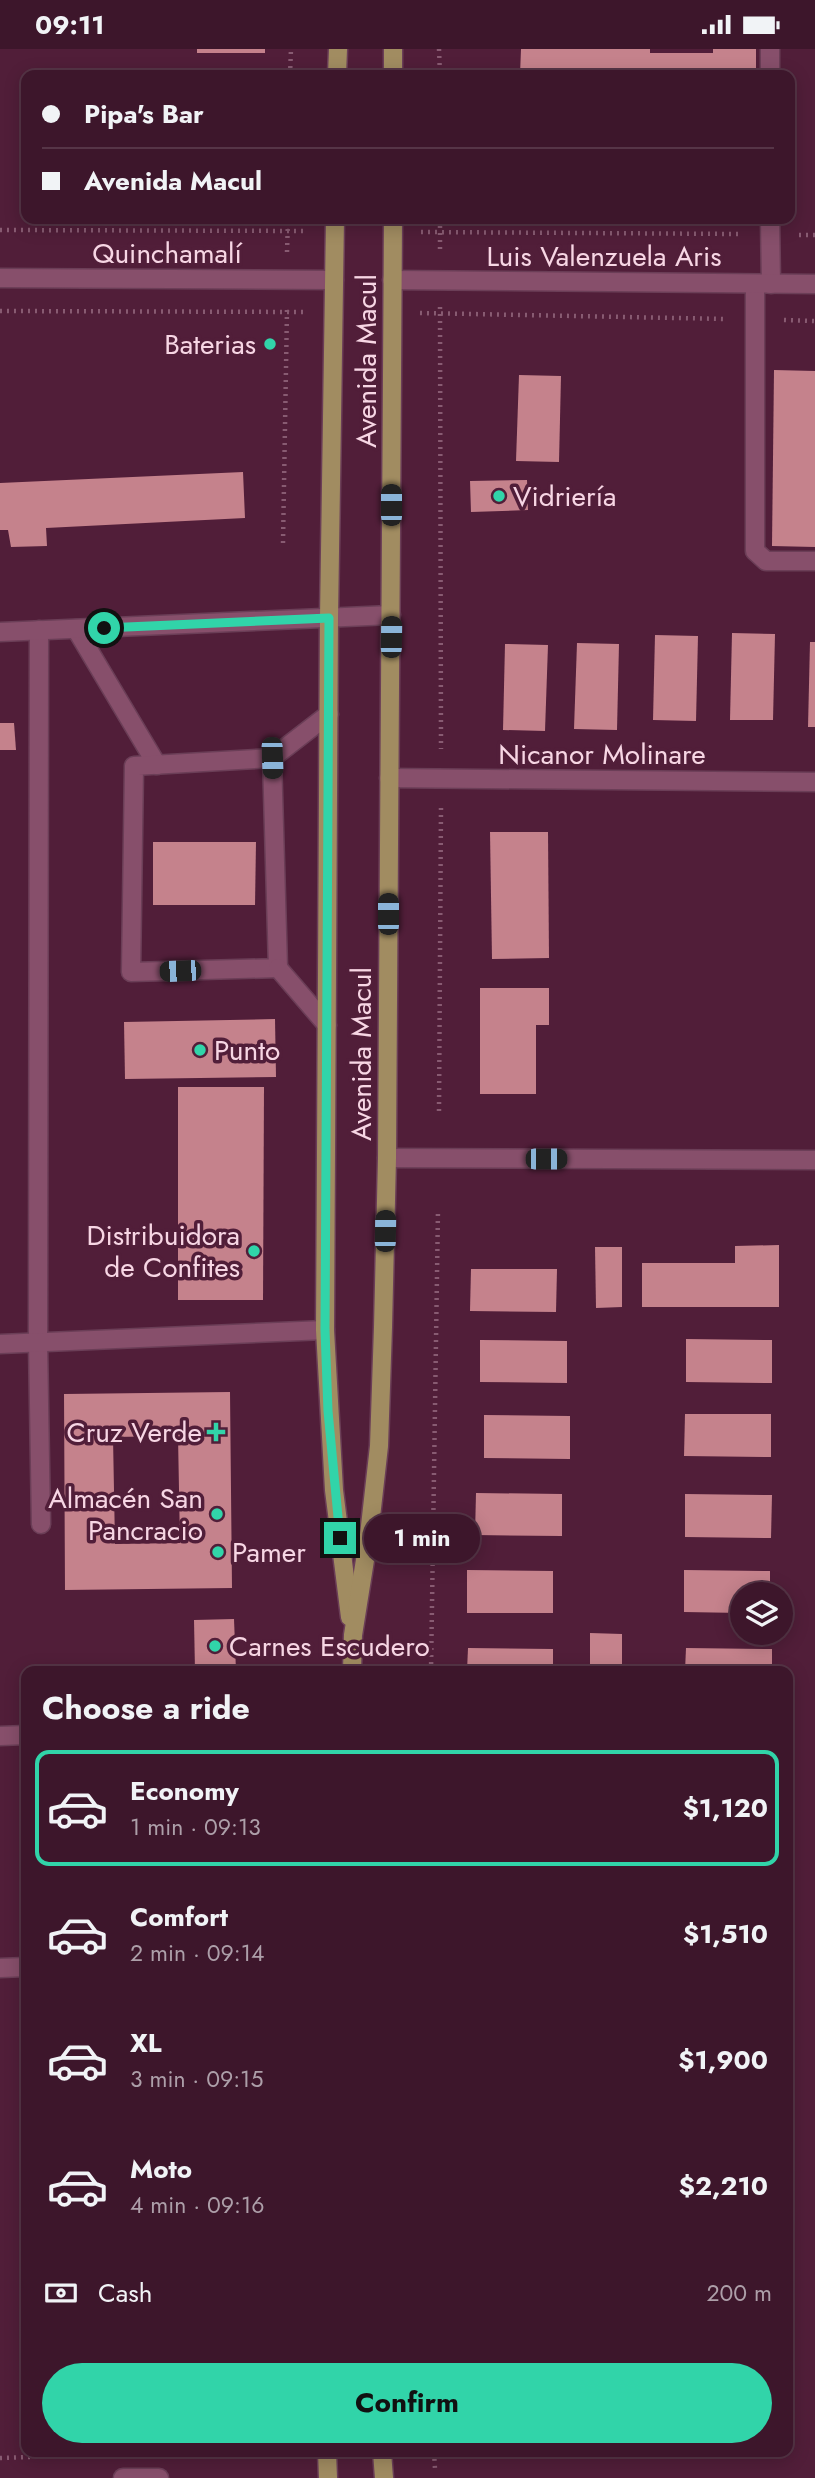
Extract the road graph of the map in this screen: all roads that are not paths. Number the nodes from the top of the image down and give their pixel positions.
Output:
1 (338, 49) edge
2 (393, 49) edge
3 (769, 49) edge
4 (337, 70) edge
5 (393, 70) edge
6 (770, 70) edge
7 (335, 225) edge
8 (393, 225) edge
9 (770, 227) edge
10 (0, 278) edge
11 (392, 280) junction
12 (334, 281) junction
13 (763, 284) junction
14 (815, 284) edge
15 (815, 562) edge
16 (391, 615) junction
17 (329, 618) junction
18 (76, 629) junction
19 (39, 630) junction
20 (0, 632) edge
21 (329, 714) junction
22 (272, 758) junction
23 (157, 765) junction
24 (389, 778) junction
25 (815, 782) edge
26 (278, 968) junction
27 (327, 1025) junction
28 (387, 1158) junction
29 (815, 1160) edge
30 (325, 1330) junction
31 (38, 1343) junction
32 (0, 1344) edge
33 (41, 1524) dead end
34 (353, 1635) junction
35 (352, 1666) edge
36 (21, 1735) edge
37 (0, 1736) edge
38 (21, 1967) edge
39 (0, 1968) edge
40 (327, 2457) edge
41 (382, 2457) edge
42 (123, 2478) edge
43 (159, 2478) edge
44 (328, 2478) edge
45 (384, 2478) edge

1 - 4 main road
2 - 5 main road
3 - 6 street
7 - 12 main road, Avenida Macul
8 - 11 main road, Avenida Macul
9 - 13 street
10 - 12 street, Quinchamalí
11 - 13 street, Luis Valenzuela Aris
11 - 16 main road, Avenida Macul
12 - 17 main road, Avenida Macul
13 - 14 street, Luis Valenzuela Aris
13 - 15 street
16 - 17 street
16 - 24 main road, Avenida Macul
17 - 18 street
17 - 21 main road, Avenida Macul
18 - 19 street
18 - 23 street
19 - 20 street
19 - 31 street
21 - 22 street
21 - 27 main road, Avenida Macul
22 - 23 street
22 - 26 street
23 - 26 street
24 - 25 street, Nicanor Molinare
24 - 28 main road, Avenida Macul
26 - 27 street
27 - 30 main road, Avenida Macul
28 - 29 street
28 - 34 main road, Avenida Macul
30 - 31 street
30 - 34 main road, Avenida Macul
31 - 32 street
31 - 33 street
34 - 35 main road, Avenida Macul
36 - 37 street
38 - 39 street
40 - 44 main road
41 - 45 main road
42 - 43 street

